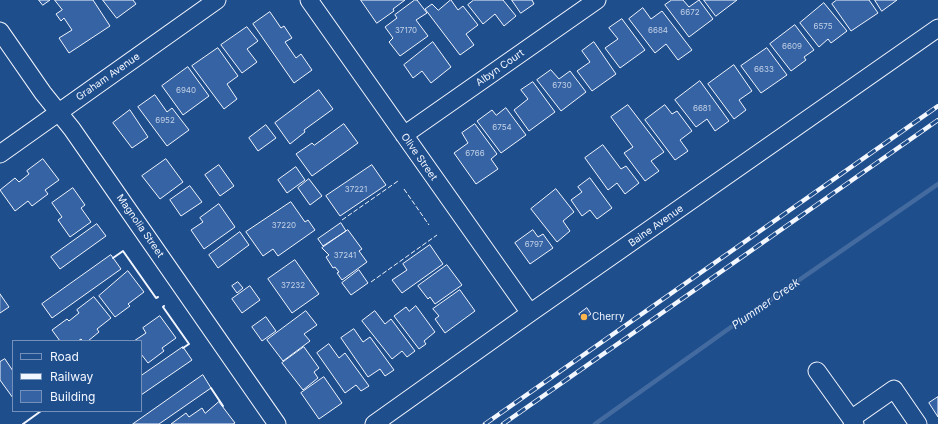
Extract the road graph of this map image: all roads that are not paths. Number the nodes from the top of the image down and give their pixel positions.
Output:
1 (217, 0) edge
2 (309, 0) edge
3 (597, 0) edge
4 (938, 28) edge
5 (0, 31) edge
6 (59, 112) junction
7 (404, 135) junction
8 (0, 154) edge
9 (530, 313) junction
10 (817, 371) dead end
11 (853, 422) edge
12 (277, 424) edge
13 (374, 424) edge
14 (918, 424) edge

1 - 6 street, Graham Avenue
2 - 7 street, Olive Street
3 - 7 street, Albyn Court
4 - 9 street, Baine Avenue
5 - 6 street, Magnolia Street
6 - 8 street, Graham Avenue
6 - 12 street, Magnolia Street
7 - 9 street, Olive Street
9 - 13 street, Baine Avenue
10 - 11 street
11 - 14 street

